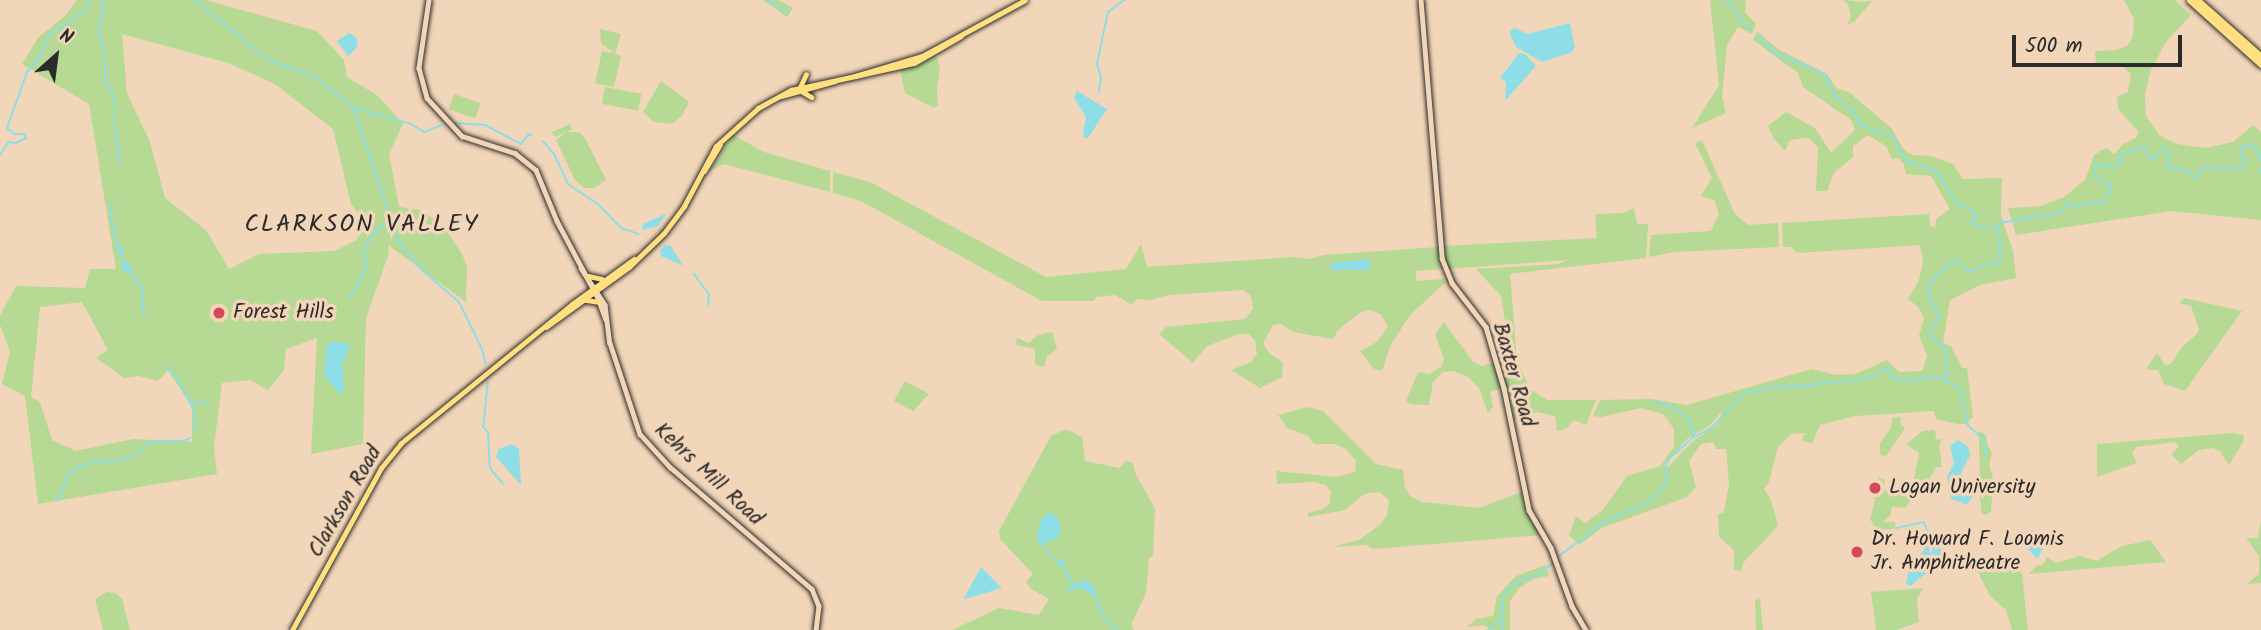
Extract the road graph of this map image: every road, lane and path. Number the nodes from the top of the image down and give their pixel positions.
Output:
1 (429, 0) edge
2 (1025, 0) edge
3 (1421, 0) edge
4 (2190, 0) edge
5 (2197, 0) edge
6 (1016, 2) edge
7 (2261, 57) edge
8 (2261, 64) edge
9 (835, 80) junction
10 (821, 82) junction
11 (800, 89) junction
12 (811, 97) dead end
13 (634, 259) junction
14 (581, 268) junction
15 (588, 276) junction
16 (605, 278) junction
17 (595, 289) junction
18 (586, 300) junction
19 (600, 302) junction
20 (607, 321) junction
21 (546, 327) junction
22 (292, 630) edge
23 (816, 630) edge
24 (1587, 630) edge

1 - 14 main road, Kehrs Mill Road
2 - 6 main road, Clarkson Road
3 - 24 main road, Baxter Road
4 - 8 highway
5 - 7 highway
6 - 9 main road, Clarkson Road
9 - 10 main road, Clarkson Road
9 - 11 main road, Clarkson Road
10 - 11 main road, Clarkson Road
10 - 11 main road
11 - 12 main road
11 - 13 main road, Clarkson Road
13 - 16 main road, Clarkson Road
13 - 17 main road, Clarkson Road
14 - 15 main road, Kehrs Mill Road
14 - 17 main road, Kehrs Mill Road
15 - 16 main road
15 - 17 main road, Kehrs Mill Road
16 - 17 main road, Clarkson Road
17 - 18 main road, Clarkson Road
17 - 19 main road, Kehrs Mill Road
17 - 20 main road, Kehrs Mill Road
17 - 21 main road, Clarkson Road
18 - 19 main road
18 - 21 main road, Clarkson Road
19 - 20 main road, Kehrs Mill Road
20 - 23 main road, Kehrs Mill Road
21 - 22 main road, Clarkson Road

